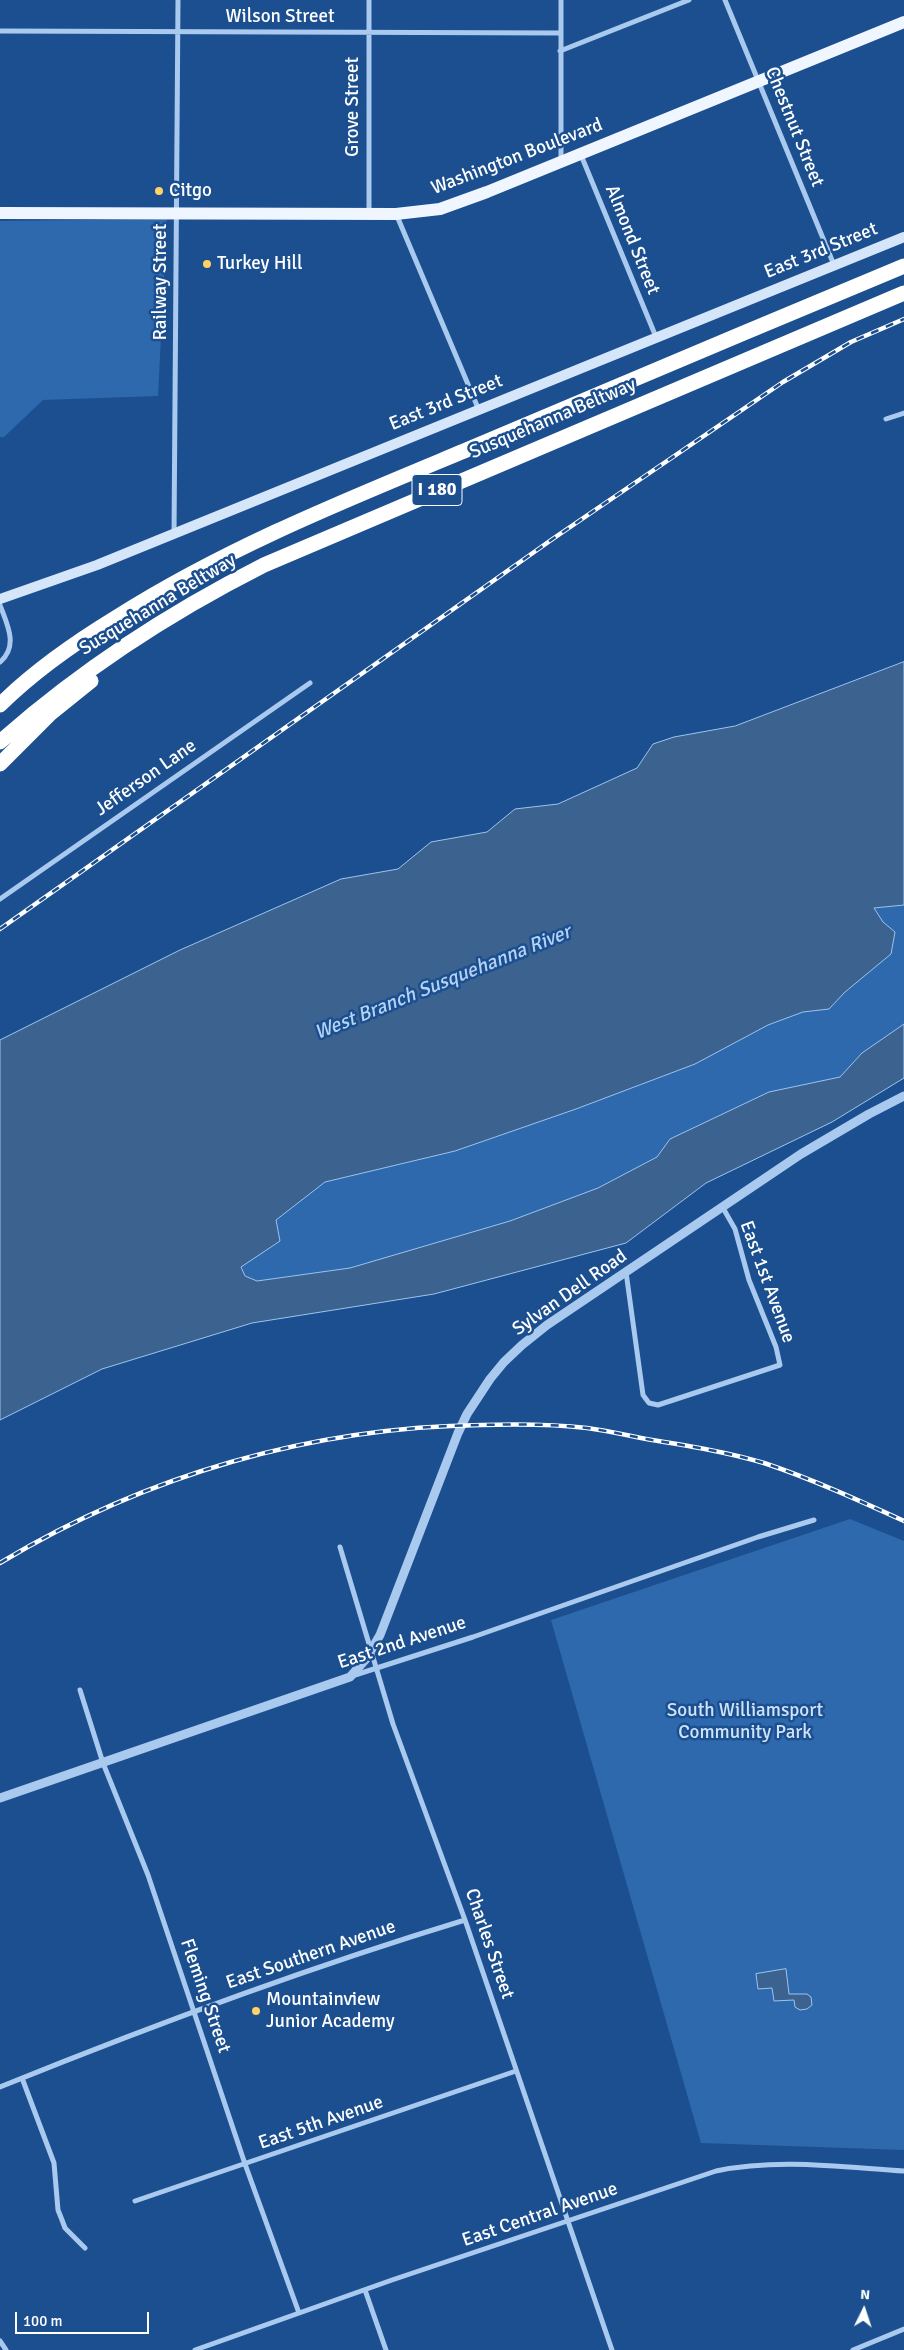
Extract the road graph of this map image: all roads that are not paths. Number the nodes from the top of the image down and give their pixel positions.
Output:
1 (178, 0) edge
2 (369, 0) edge
3 (560, 0) edge
4 (689, 0) edge
5 (725, 0) edge
6 (904, 22) edge
7 (0, 31) edge
8 (177, 31) junction
9 (368, 33) junction
10 (560, 33) junction
11 (560, 50) junction
12 (758, 81) junction
13 (580, 154) junction
14 (561, 161) junction
15 (0, 213) edge
16 (176, 213) junction
17 (369, 214) junction
18 (396, 214) junction
19 (904, 237) edge
20 (834, 265) junction
21 (904, 266) edge
22 (904, 292) edge
23 (656, 337) junction
24 (478, 408) junction
25 (904, 413) edge
26 (886, 419) dead end
27 (174, 534) junction
28 (224, 585) junction
29 (0, 599) edge
30 (0, 605) edge
31 (0, 662) edge
32 (310, 683) dead end
33 (15, 691) junction
34 (0, 701) edge
35 (0, 705) edge
36 (0, 742) edge
37 (0, 764) edge
38 (0, 899) edge
39 (904, 1096) edge
40 (723, 1208) junction
41 (626, 1272) junction
42 (814, 1520) dead end
43 (340, 1547) dead end
44 (372, 1650) junction
45 (376, 1669) junction
46 (350, 1677) junction
47 (80, 1690) dead end
48 (103, 1763) junction
49 (0, 1798) edge
50 (465, 1920) junction
51 (195, 2010) junction
52 (516, 2071) junction
53 (22, 2078) junction
54 (0, 2087) edge
55 (245, 2164) junction
56 (904, 2172) edge
57 (135, 2201) dead end
58 (568, 2222) junction
59 (85, 2248) dead end
60 (365, 2290) junction
61 (298, 2313) junction
62 (904, 2329) edge
63 (0, 2341) edge
64 (6, 2350) edge
65 (195, 2350) edge
66 (386, 2350) edge
67 (612, 2350) edge
68 (853, 2350) edge

1 - 8 street, Railway Street
2 - 9 street, Grove Street
3 - 10 street
4 - 11 street
5 - 12 street, Chestnut Street
6 - 12 main road, Washington Boulevard
7 - 8 street, Wilson Street
8 - 9 street, Wilson Street
8 - 16 street, Railway Street
9 - 10 street, Wilson Street
9 - 17 street, Grove Street
10 - 11 street
11 - 14 street
12 - 13 main road, Washington Boulevard
12 - 20 street, Chestnut Street
13 - 14 main road, Washington Boulevard
13 - 23 street, Almond Street
14 - 18 main road, Washington Boulevard
15 - 16 main road, Washington Boulevard
16 - 17 main road, Washington Boulevard
16 - 27 street, Railway Street
17 - 18 main road, Washington Boulevard
18 - 24 street
19 - 20 main road, East 3rd Street
20 - 23 main road, East 3rd Street
21 - 33 highway, Susquehanna Beltway / I 180
22 - 28 highway, Susquehanna Beltway / I 180
23 - 24 main road, East 3rd Street
24 - 27 main road, East 3rd Street
25 - 26 street
27 - 29 main road, East 3rd Street
28 - 36 highway, Susquehanna Beltway / I 180
28 - 37 highway
30 - 31 street
32 - 38 street, Jefferson Lane
33 - 34 highway
33 - 35 highway, Susquehanna Beltway / I 180
39 - 40 street, Sylvan Dell Road
40 - 41 street, Sylvan Dell Road
40 - 41 street, East 1st Avenue
41 - 44 street, Sylvan Dell Road
42 - 45 street, East 2nd Avenue
43 - 44 street, Charles Street
44 - 45 street, Charles Street
44 - 46 street, Sylvan Dell Road
45 - 46 street, East 2nd Avenue
45 - 50 street, Charles Street
46 - 48 street, East 2nd Avenue
47 - 48 street, Fleming Street
48 - 49 street, East 2nd Avenue
48 - 51 street, Fleming Street
50 - 51 street, East Southern Avenue
50 - 52 street, Charles Street
51 - 53 street, East Southern Avenue
51 - 55 street, Fleming Street
52 - 55 street, East 5th Avenue
52 - 58 street, Charles Street
53 - 54 street, East Southern Avenue
53 - 59 street
55 - 57 street, East 5th Avenue
55 - 61 street, Fleming Street
56 - 58 street, East Central Avenue
58 - 60 street, East Central Avenue
58 - 67 street, Charles Street
60 - 61 street, East Central Avenue
60 - 66 street
61 - 65 street, East Central Avenue
62 - 68 street
63 - 64 street

